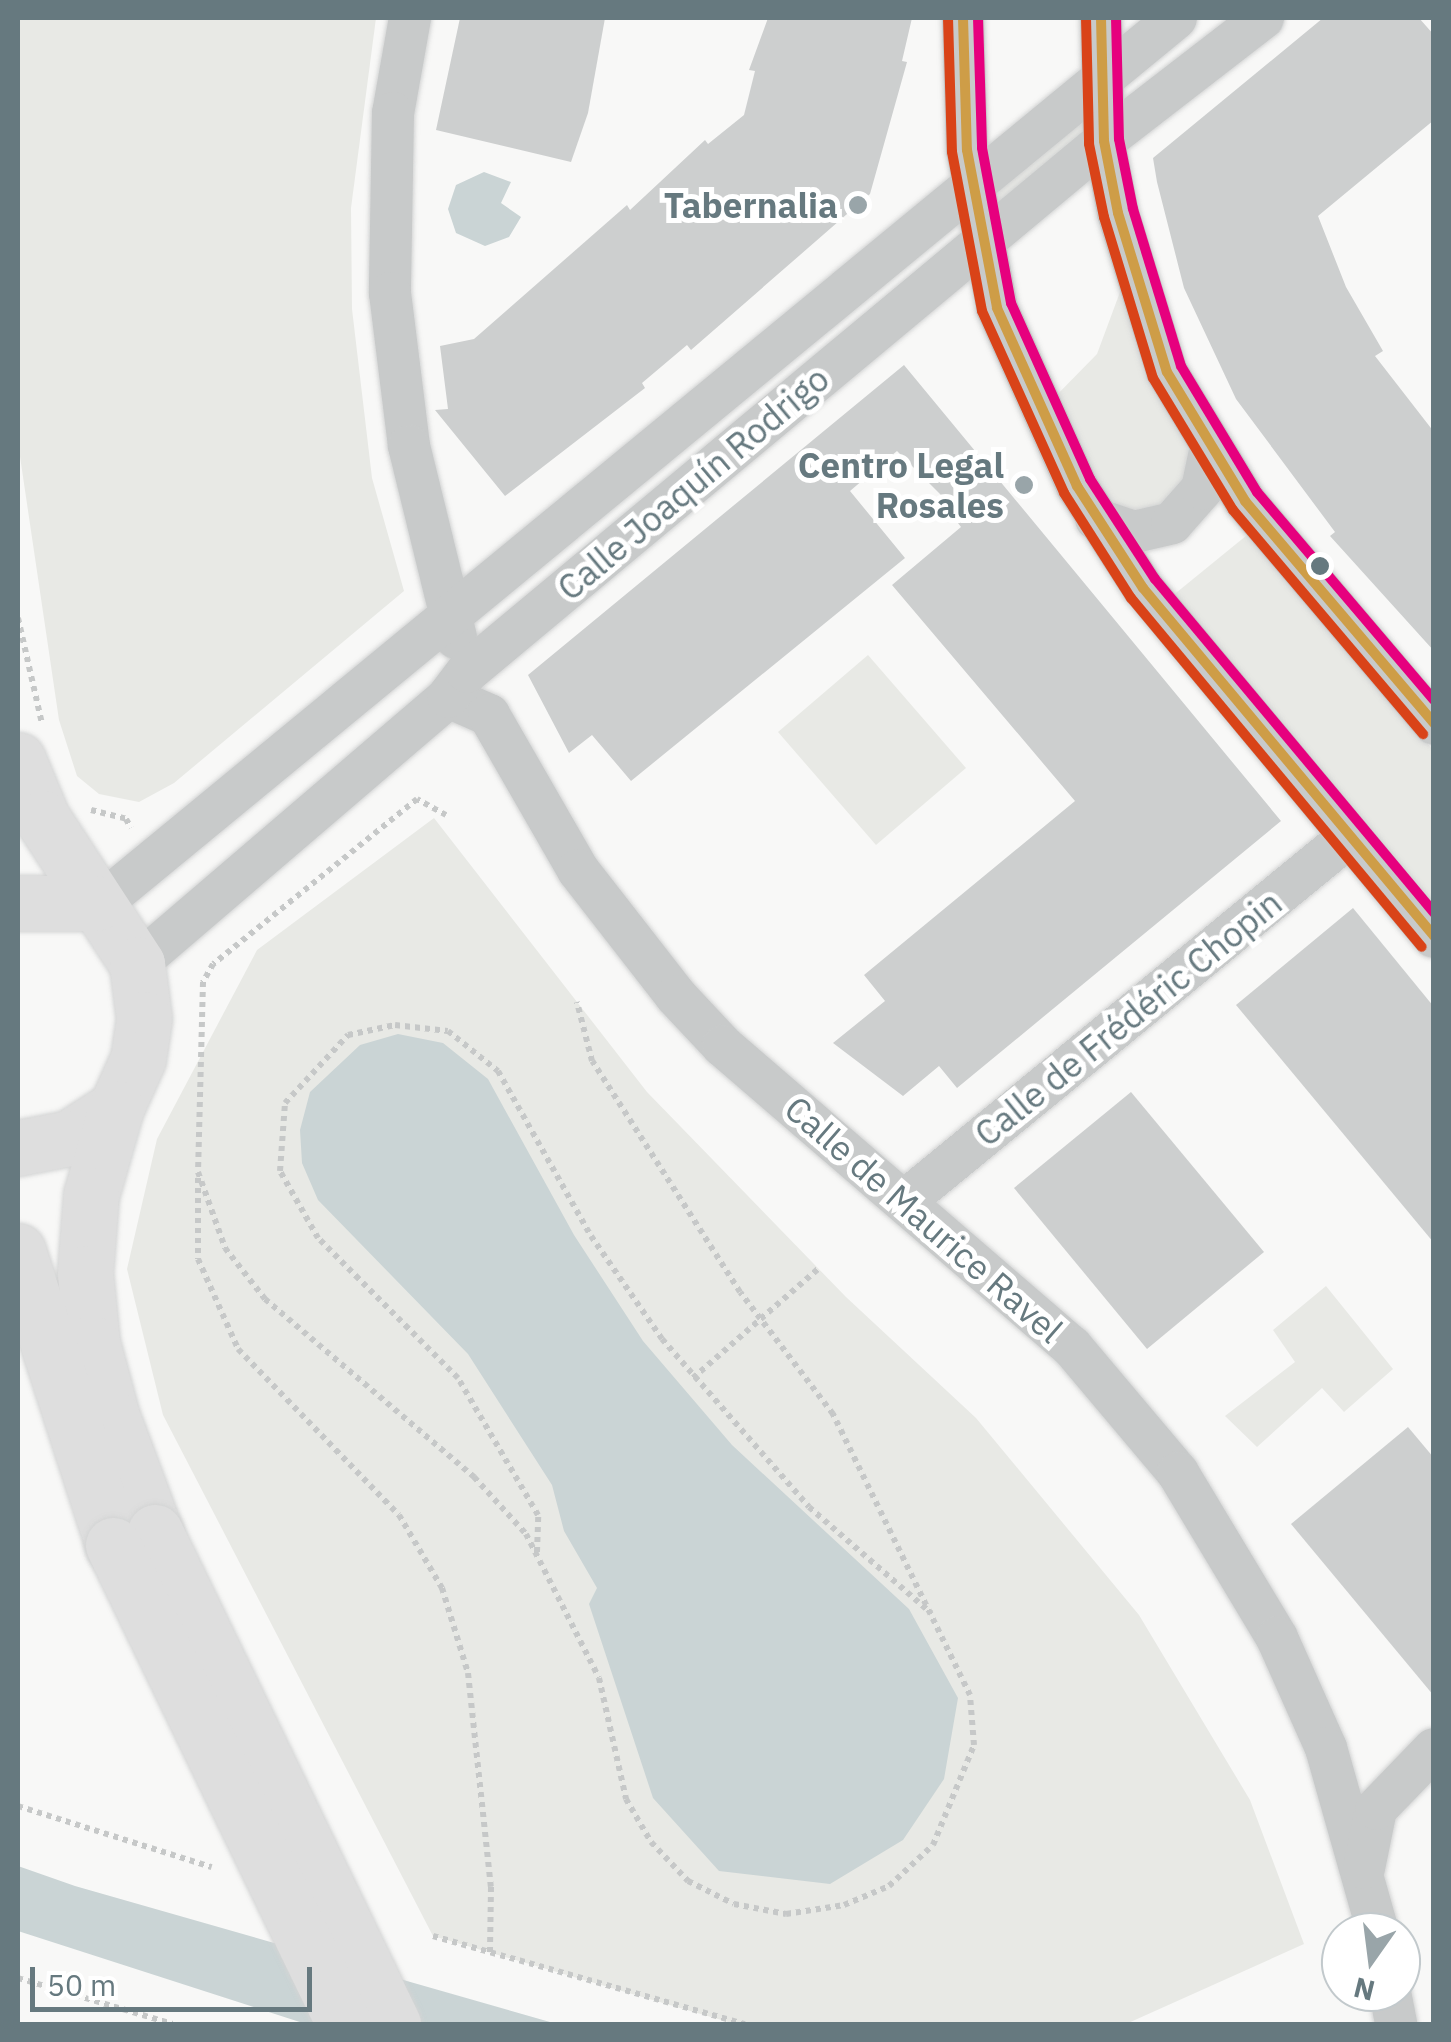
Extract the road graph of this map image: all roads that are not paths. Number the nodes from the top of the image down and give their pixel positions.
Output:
1 (410, 18) edge
2 (963, 18) edge
3 (1100, 18) edge
4 (1176, 18) edge
5 (1263, 18) edge
6 (1100, 82) junction
7 (1104, 141) junction
8 (974, 187) junction
9 (984, 241) junction
10 (1210, 450) junction
11 (1096, 519) junction
12 (448, 617) junction
13 (458, 684) junction
14 (1434, 724) edge
15 (18, 760) edge
16 (1350, 836) junction
17 (18, 903) edge
18 (97, 904) junction
19 (1434, 937) edge
20 (136, 964) junction
21 (116, 1108) junction
22 (18, 1148) edge
23 (906, 1200) junction
24 (18, 1251) edge
25 (134, 1538) junction
26 (1326, 1748) junction
27 (1403, 1767) edge
28 (1364, 1868) junction
29 (1374, 1912) edge
30 (344, 2024) edge
31 (393, 2024) edge

1 - 12 street
2 - 8 street
3 - 6 street
4 - 6 street, Calle Joaquín Rodrigo
5 - 7 street, Calle Joaquín Rodrigo
6 - 7 street
6 - 8 street, Calle Joaquín Rodrigo
7 - 9 street, Calle Joaquín Rodrigo
7 - 10 street
8 - 9 street
8 - 12 street, Calle Joaquín Rodrigo
9 - 11 street
9 - 13 street, Calle Joaquín Rodrigo
10 - 11 street
10 - 14 street
11 - 16 street
12 - 13 street
12 - 18 street, Calle Joaquín Rodrigo
13 - 20 street, Calle Joaquín Rodrigo
13 - 23 street, Calle de Maurice Ravel
15 - 18 main road
16 - 19 street
16 - 23 street, Calle de Frédéric Chopin
17 - 18 main road
18 - 20 main road
20 - 21 main road
21 - 22 main road
21 - 25 main road
23 - 26 street, Calle de Maurice Ravel
24 - 25 main road
25 - 30 main road, bridge
25 - 31 main road, bridge
26 - 27 street, Calle de Maurice Ravel
26 - 28 street, Calle de Maurice Ravel
27 - 28 street
28 - 29 street, Calle de Maurice Ravel

